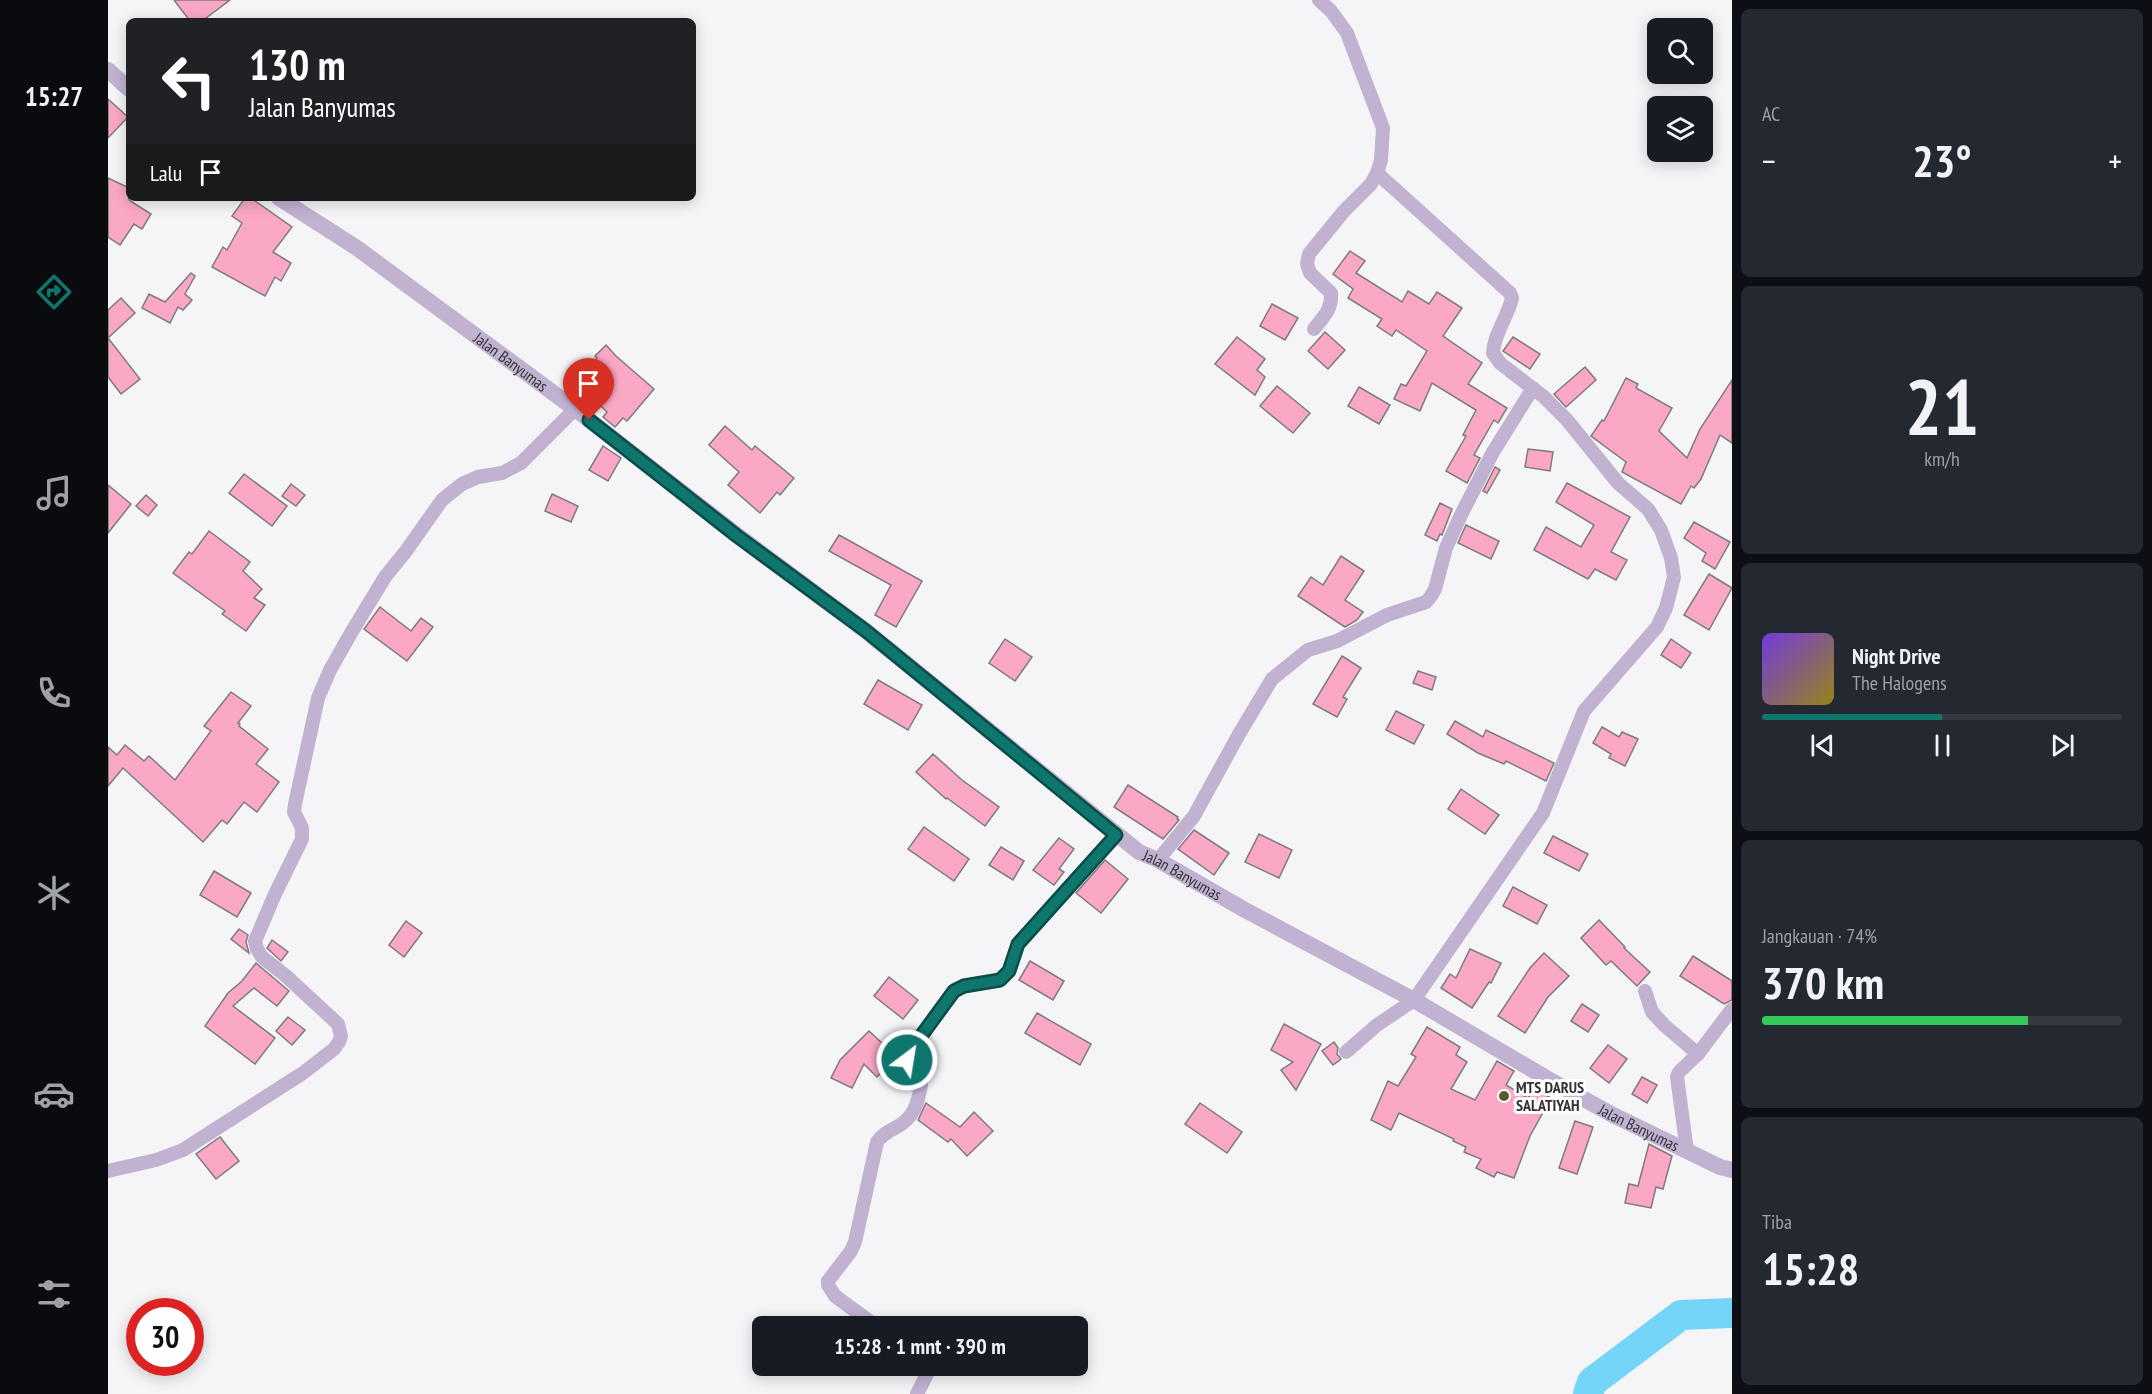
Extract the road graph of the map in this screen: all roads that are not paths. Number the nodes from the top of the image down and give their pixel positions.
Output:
1 (1319, 0) edge
2 (108, 70) edge
3 (126, 86) edge
4 (1377, 173) junction
5 (284, 201) edge
6 (1314, 329) dead end
7 (1533, 388) junction
8 (575, 409) junction
9 (1116, 835) junction
10 (1158, 860) junction
11 (1645, 991) dead end
12 (1413, 1000) junction
13 (1732, 1009) edge
14 (1346, 1052) dead end
15 (1698, 1054) junction
16 (1687, 1151) junction
17 (1732, 1170) edge
18 (108, 1171) edge
19 (862, 1316) edge
20 (926, 1376) edge
21 (917, 1394) edge

1 - 4 street
2 - 3 street
4 - 6 street
4 - 7 street
5 - 8 street, Jalan Banyumas
7 - 10 street
7 - 12 street
8 - 9 street, Jalan Banyumas
8 - 18 street
9 - 10 street, Jalan Banyumas
9 - 19 street
10 - 12 street, Jalan Banyumas
11 - 15 street
12 - 14 street
12 - 16 street, Jalan Banyumas
13 - 15 street
15 - 16 street
16 - 17 street, Jalan Banyumas
20 - 21 street

